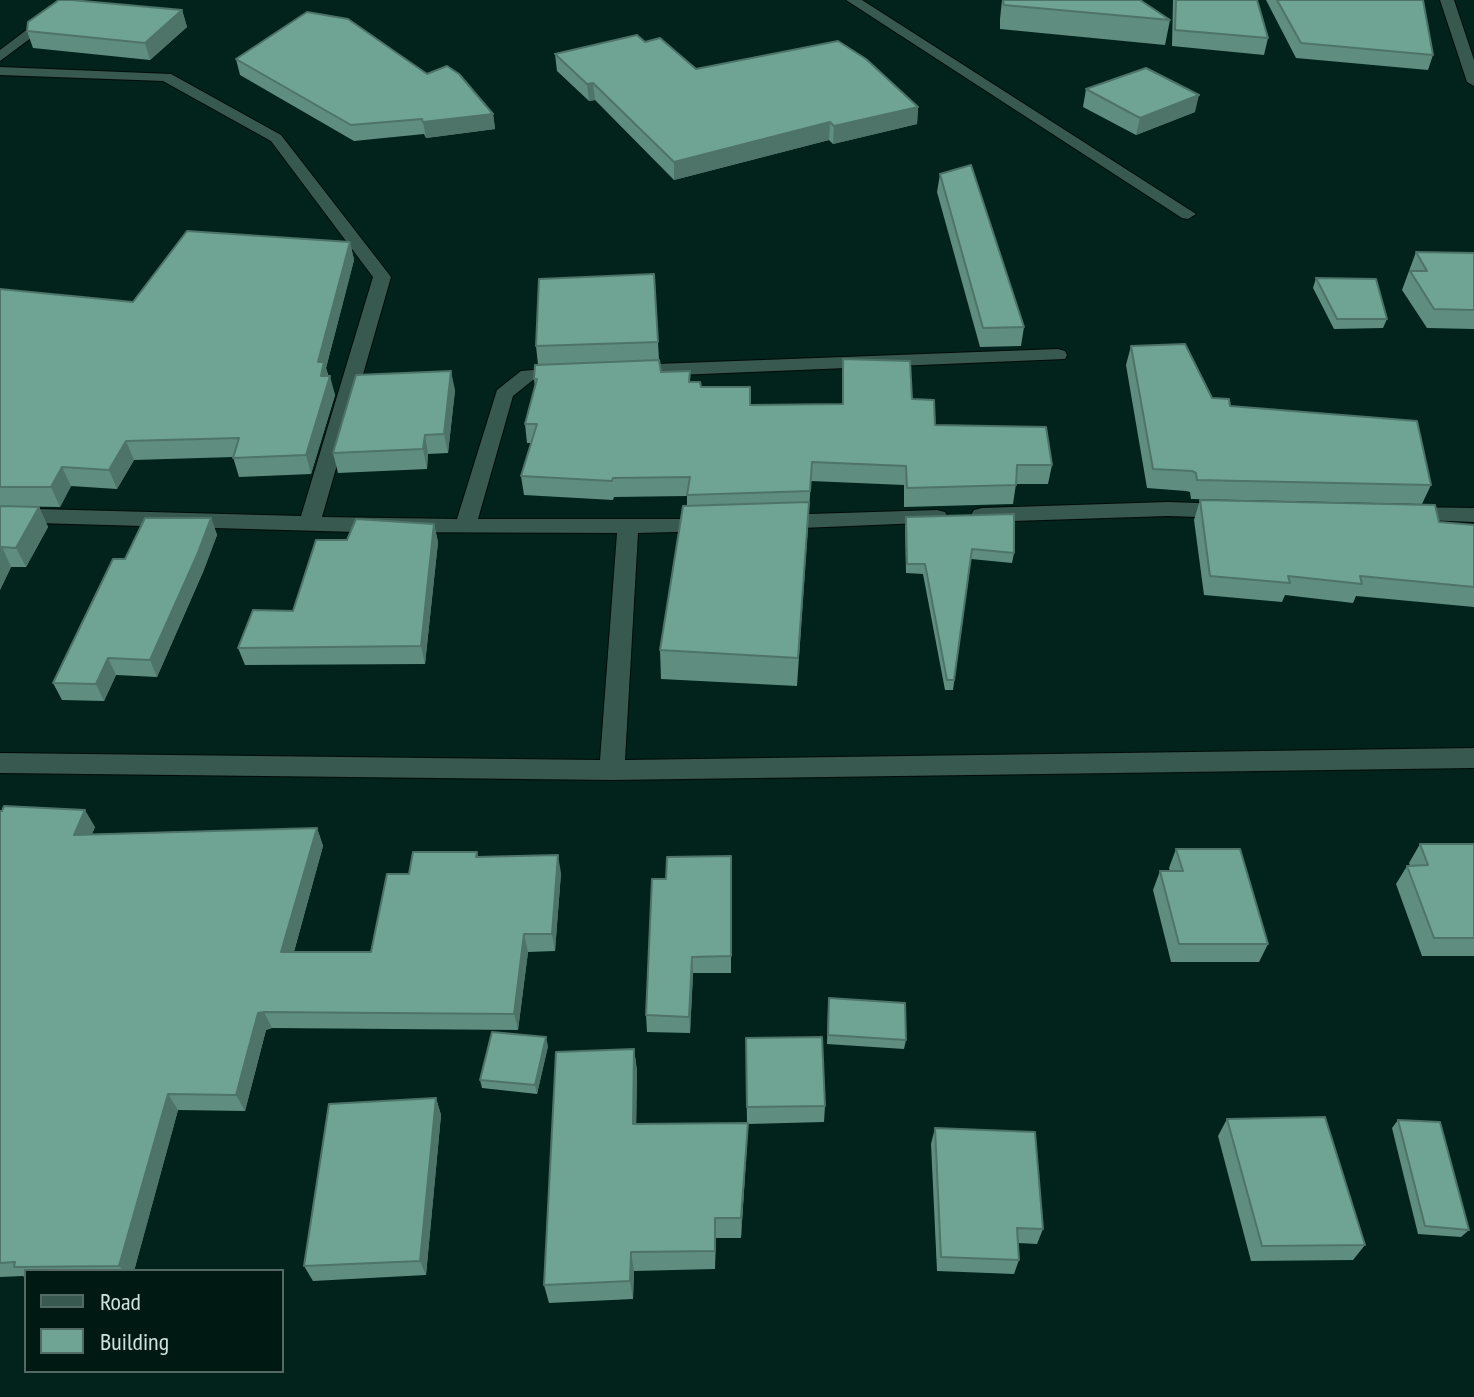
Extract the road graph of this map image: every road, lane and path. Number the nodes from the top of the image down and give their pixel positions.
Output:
1 (75, 0) edge
2 (853, 0) edge
3 (1447, 0) edge
4 (0, 57) edge
5 (0, 71) edge
6 (1474, 82) edge
7 (1188, 214) dead end
8 (1058, 355) dead end
9 (1248, 511) edge
10 (1390, 514) edge
11 (0, 515) edge
12 (1474, 515) edge
13 (310, 523) junction
14 (466, 525) junction
15 (628, 526) junction
16 (1474, 758) edge
17 (0, 763) edge
18 (612, 770) junction

1 - 4 street
2 - 7 street
3 - 6 street
5 - 13 street
8 - 14 street
9 - 15 street
10 - 12 street
11 - 13 street
13 - 14 street
14 - 15 street
15 - 18 street
16 - 18 street
17 - 18 street

